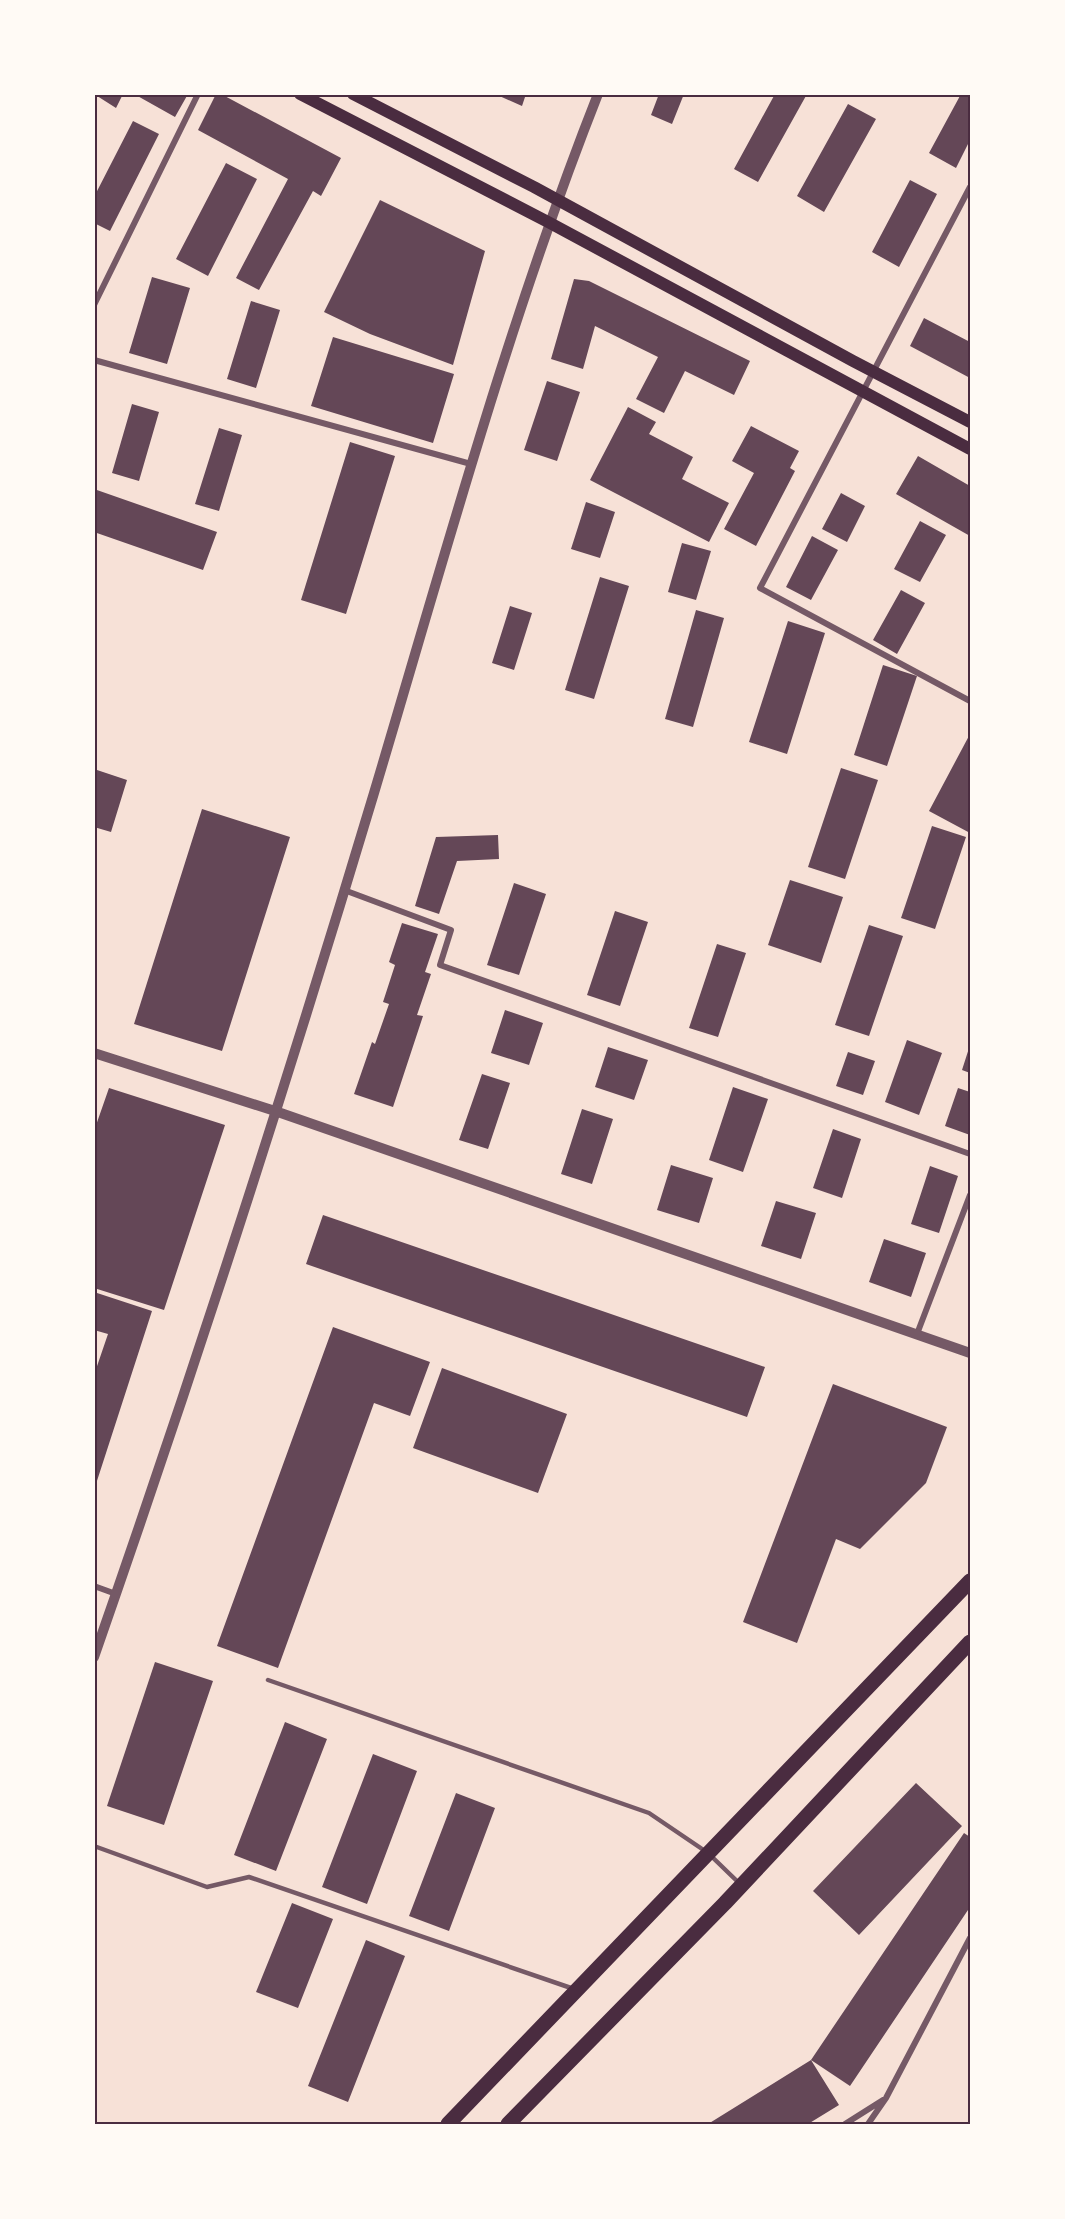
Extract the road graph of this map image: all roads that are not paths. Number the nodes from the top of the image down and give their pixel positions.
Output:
1 (198, 94) edge
2 (300, 94) edge
3 (353, 94) edge
4 (598, 94) edge
5 (970, 187) edge
6 (558, 200) junction
7 (550, 223) junction
8 (94, 304) edge
9 (94, 360) edge
10 (872, 371) junction
11 (861, 392) junction
12 (970, 422) edge
13 (970, 449) edge
14 (471, 464) junction
15 (970, 702) edge
16 (344, 890) junction
17 (94, 1053) edge
18 (275, 1111) junction
19 (970, 1154) edge
20 (970, 1195) edge
21 (917, 1334) junction
22 (970, 1353) edge
23 (970, 1581) edge
24 (94, 1586) edge
25 (116, 1594) junction
26 (970, 1642) edge
27 (94, 1657) edge
28 (268, 1680) dead end
29 (94, 1846) edge
30 (708, 1854) junction
31 (741, 1885) junction
32 (970, 1938) edge
33 (576, 1990) junction
34 (886, 2098) junction
35 (448, 2124) edge
36 (508, 2124) edge
37 (845, 2124) edge
38 (868, 2124) edge

1 - 8 street
2 - 7 main road
3 - 6 main road
4 - 6 street
5 - 10 street
6 - 7 street
6 - 10 main road
7 - 11 main road
7 - 14 street
9 - 14 street
10 - 11 street
10 - 12 main road
11 - 13 main road
11 - 15 street
14 - 16 street
16 - 18 street
16 - 19 street
17 - 18 street
18 - 21 street
18 - 25 street
20 - 21 street
21 - 22 street
23 - 30 main road
24 - 25 street
25 - 27 street
26 - 31 main road
28 - 30 lane
29 - 33 lane
30 - 31 lane
30 - 33 main road
31 - 36 main road
32 - 34 street
33 - 35 main road
34 - 37 street
34 - 38 street

